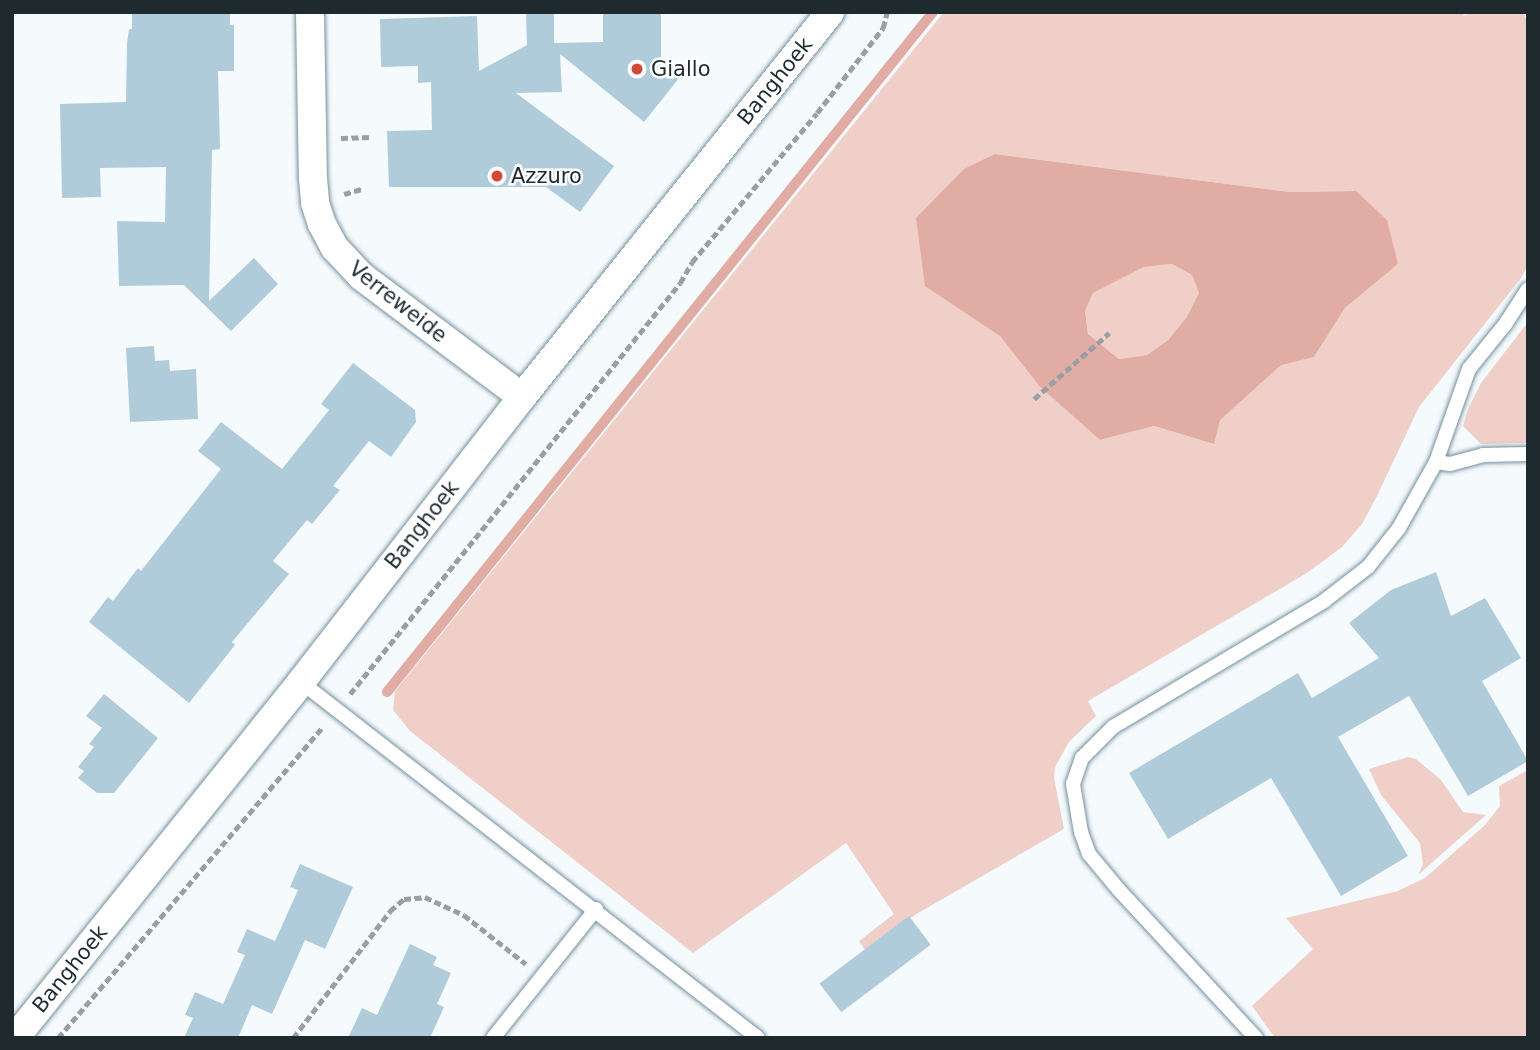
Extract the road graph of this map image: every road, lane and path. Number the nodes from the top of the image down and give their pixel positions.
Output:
1 (310, 12) edge
2 (830, 12) edge
3 (887, 12) edge
4 (372, 137) dead end
5 (356, 138) dead end
6 (362, 189) dead end
7 (333, 193) dead end
8 (1528, 289) edge
9 (1109, 333) dead end
10 (522, 397) junction
11 (1034, 399) dead end
12 (1528, 454) edge
13 (1436, 462) junction
14 (301, 682) junction
15 (350, 694) dead end
16 (324, 726) dead end
17 (596, 909) junction
18 (542, 976) junction
19 (15, 1038) edge
20 (58, 1038) edge
21 (293, 1038) edge
22 (493, 1038) edge
23 (758, 1038) edge
24 (1256, 1038) edge

1 - 10 street, Verreweide
2 - 10 street, Banghoek
3 - 15 path
4 - 5 path
6 - 7 path
8 - 13 lane
9 - 11 path
10 - 14 street, Banghoek
12 - 13 lane
13 - 24 lane
14 - 17 lane
14 - 19 street, Banghoek
16 - 20 path
17 - 18 lane
17 - 23 lane
18 - 21 path
18 - 22 lane

